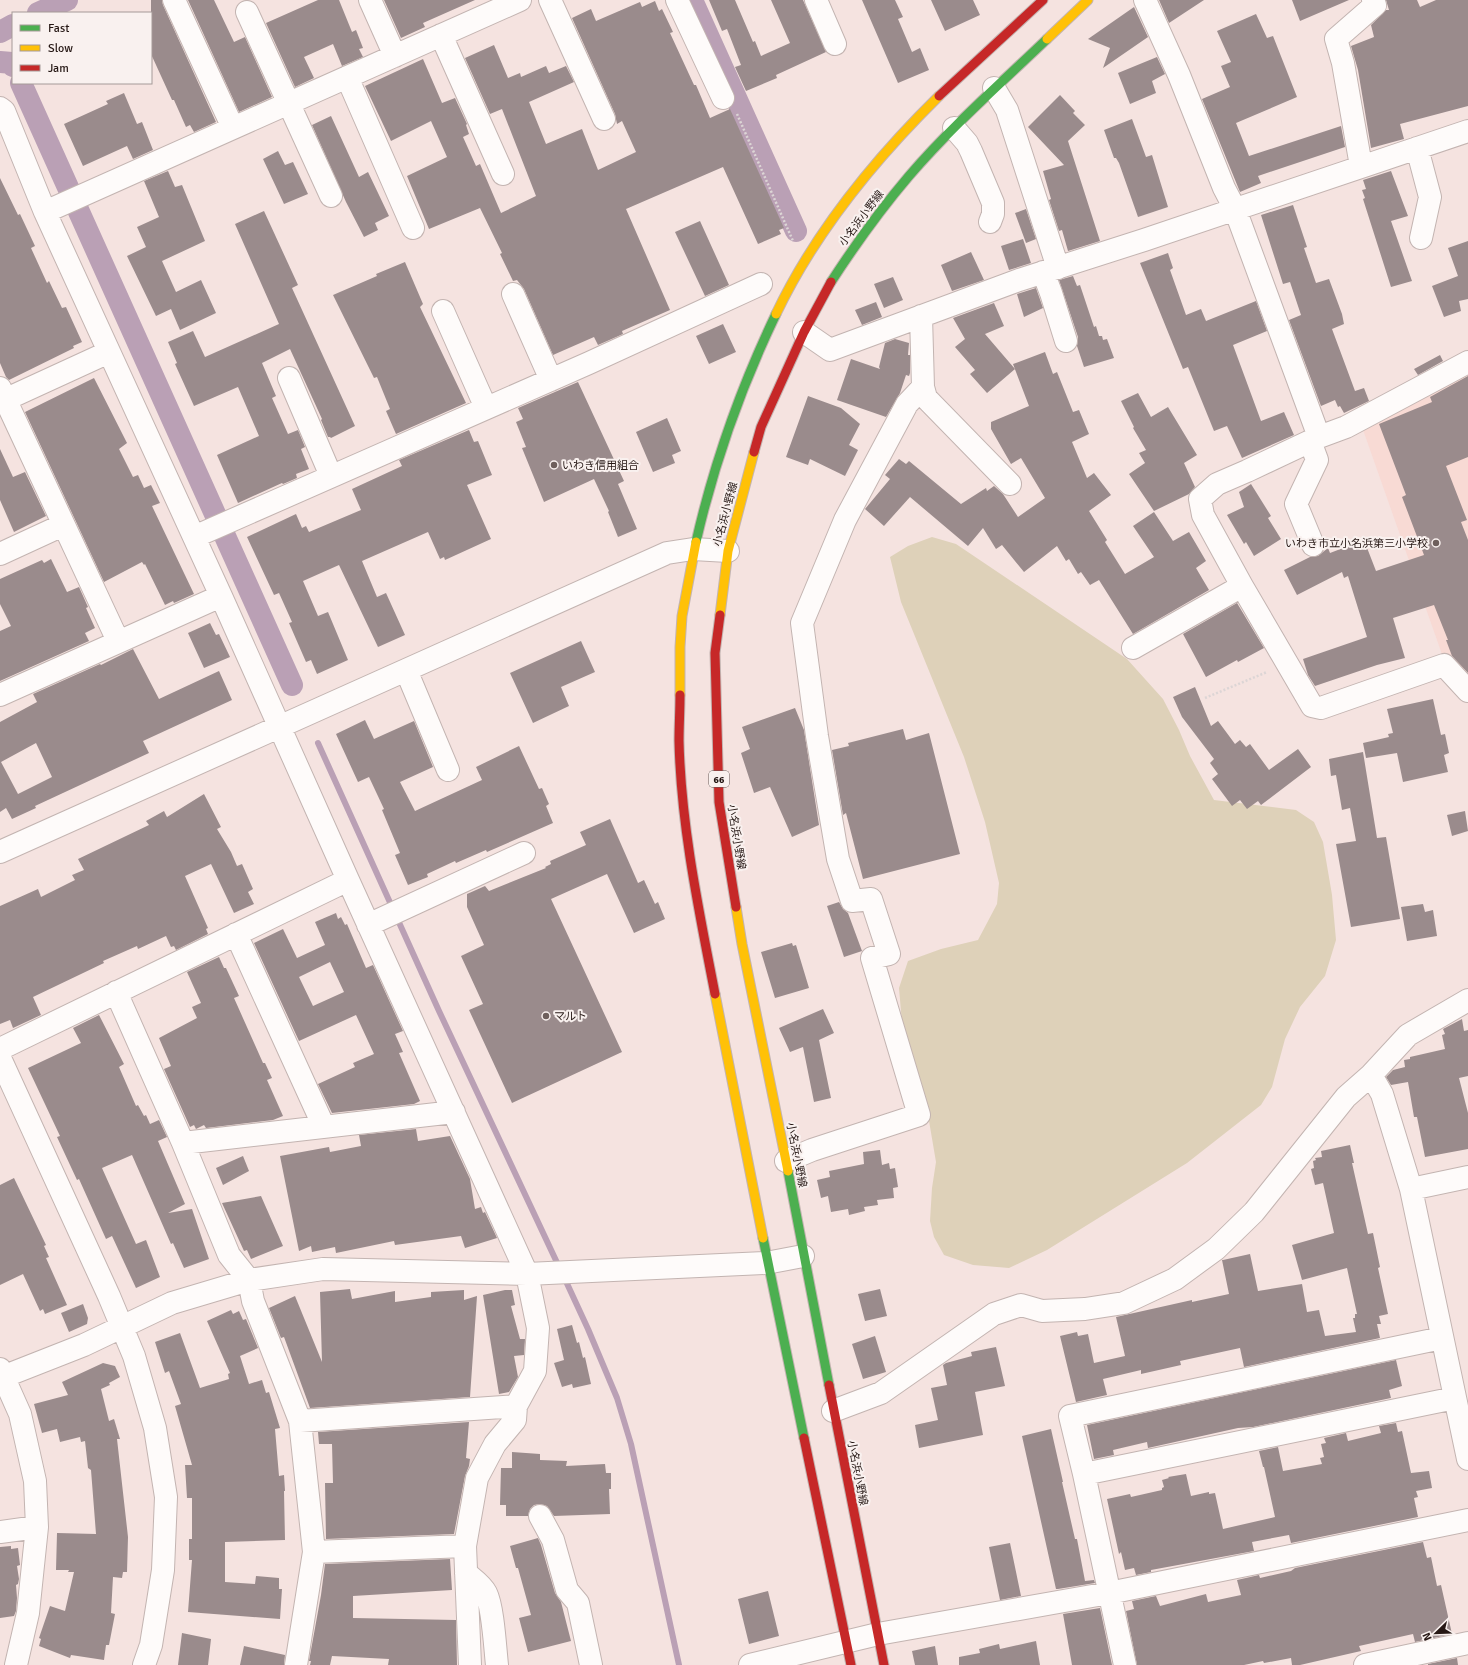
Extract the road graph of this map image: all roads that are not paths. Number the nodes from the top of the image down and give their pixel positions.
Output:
1 (174, 0) edge
2 (370, 0) edge
3 (520, 0) edge
4 (550, 0) edge
5 (678, 0) edge
6 (816, 0) edge
7 (1043, 0) edge
8 (1088, 0) edge
9 (1146, 0) edge
10 (1373, 0) edge
11 (491, 6) edge
12 (246, 12) dead end
13 (441, 35) junction
14 (836, 44) dead end
15 (395, 56) junction
16 (347, 77) junction
17 (994, 88) junction
18 (723, 98) road end
19 (288, 103) junction
20 (0, 108) edge
21 (604, 119) dead end
22 (232, 128) junction
23 (954, 128) junction
24 (1468, 131) edge
25 (1417, 148) junction
26 (1361, 166) junction
27 (503, 174) dead end
28 (330, 196) dead end
29 (1235, 209) junction
30 (45, 212) junction
31 (990, 222) dead end
32 (413, 228) dead end
33 (1421, 238) dead end
34 (1051, 270) junction
35 (762, 284) dead end
36 (513, 294) dead end
37 (443, 311) dead end
38 (921, 316) junction
39 (804, 332) junction
40 (1066, 341) dead end
41 (109, 352) junction
42 (1468, 362) edge
43 (289, 378) dead end
44 (551, 380) junction
45 (923, 387) junction
46 (2, 397) edge
47 (486, 408) junction
48 (1314, 439) junction
49 (331, 476) junction
50 (1010, 484) dead end
51 (63, 526) junction
52 (199, 534) junction
53 (1313, 545) dead end
54 (693, 549) junction
55 (728, 551) junction
56 (0, 554) edge
57 (1242, 586) junction
58 (221, 596) junction
59 (118, 641) junction
60 (1133, 648) dead end
61 (406, 670) junction
62 (1468, 691) edge
63 (0, 695) edge
64 (280, 727) junction
65 (448, 770) dead end
66 (0, 852) edge
67 (524, 853) dead end
68 (348, 880) junction
69 (368, 925) junction
70 (236, 934) junction
71 (116, 992) junction
72 (1468, 1000) edge
73 (0, 1048) edge
74 (0, 1058) edge
75 (1371, 1075) junction
76 (454, 1112) junction
77 (324, 1127) junction
78 (183, 1143) junction
79 (786, 1161) junction
80 (1468, 1176) edge
81 (1410, 1189) junction
82 (803, 1256) junction
83 (766, 1263) junction
84 (527, 1274) junction
85 (249, 1280) junction
86 (122, 1326) junction
87 (1442, 1338) junction
88 (1, 1374) edge
89 (1455, 1398) junction
90 (516, 1406) junction
91 (833, 1411) junction
92 (300, 1421) junction
93 (1468, 1459) edge
94 (1084, 1474) junction
95 (540, 1516) dead end
96 (1468, 1520) edge
97 (37, 1527) junction
98 (0, 1532) edge
99 (465, 1546) junction
100 (314, 1552) junction
101 (466, 1573) junction
102 (1109, 1593) junction
103 (878, 1634) junction
104 (846, 1642) junction
105 (1468, 1643) edge
106 (16, 1665) edge
107 (144, 1665) edge
108 (296, 1665) edge
109 (470, 1665) edge
110 (497, 1665) edge
111 (591, 1665) edge
112 (750, 1665) edge
113 (851, 1665) edge
114 (884, 1665) edge
115 (1126, 1665) edge
116 (1365, 1665) edge

1 - 22 street
2 - 15 street
3 - 11 street
4 - 21 street
5 - 18 street
6 - 14 street
7 - 54 main road, 小名浜小野線
8 - 17 main road, 小名浜小野線 / 66
9 - 29 street
10 - 26 street
11 - 13 street
12 - 19 street
13 - 15 street
13 - 27 street
15 - 16 street
16 - 19 street
16 - 32 street
17 - 23 main road, 小名浜小野線 / 66
17 - 34 street
19 - 22 street
19 - 28 street
20 - 30 street
22 - 30 street
23 - 31 street
23 - 39 main road, 小名浜小野線 / 66
24 - 25 street
25 - 26 street
25 - 33 street
26 - 29 street
29 - 34 street
29 - 48 street
30 - 41 street
34 - 38 street
34 - 40 street
35 - 44 street
36 - 44 street
37 - 47 street
38 - 39 street
38 - 45 street
39 - 55 main road, 小名浜小野線 / 66
41 - 46 street
41 - 52 street
42 - 48 street
43 - 49 street
44 - 47 street
45 - 50 street
45 - 79 street
46 - 51 street
47 - 49 street
48 - 53 street
48 - 57 street
49 - 52 street
51 - 56 street
51 - 59 street
52 - 58 street
54 - 55 street
54 - 61 street
54 - 83 main road, 小名浜小野線
55 - 79 main road, 小名浜小野線 / 66
57 - 60 street
57 - 62 street
58 - 59 street
58 - 64 street
59 - 63 street
61 - 64 street
61 - 65 street
64 - 66 street
64 - 68 street
67 - 69 street
68 - 69 street
68 - 70 street
69 - 76 street
70 - 71 street
70 - 77 street
71 - 73 street
71 - 78 street
72 - 75 street
74 - 86 street
75 - 81 street
75 - 91 street
76 - 77 street
76 - 84 street
77 - 78 street
78 - 85 street
79 - 82 main road, 小名浜小野線 / 66
80 - 81 street
81 - 87 street
82 - 83 street
82 - 91 main road, 小名浜小野線 / 66
83 - 84 street
83 - 104 main road, 小名浜小野線
84 - 85 street
84 - 90 street
85 - 86 street
85 - 92 street
86 - 88 street
86 - 107 street
87 - 89 street
87 - 94 street
88 - 97 street
89 - 93 street
89 - 94 street
90 - 92 street
90 - 99 street
91 - 103 main road, 小名浜小野線 / 66
92 - 100 street
94 - 102 street
95 - 111 street
96 - 102 street
97 - 98 street
97 - 106 street
99 - 100 street
99 - 101 street
100 - 108 street
101 - 109 street
101 - 110 street
102 - 103 street
102 - 115 street
103 - 104 street
103 - 114 main road, 小名浜小野線 / 66
104 - 112 street
104 - 113 main road, 小名浜小野線
105 - 116 street

